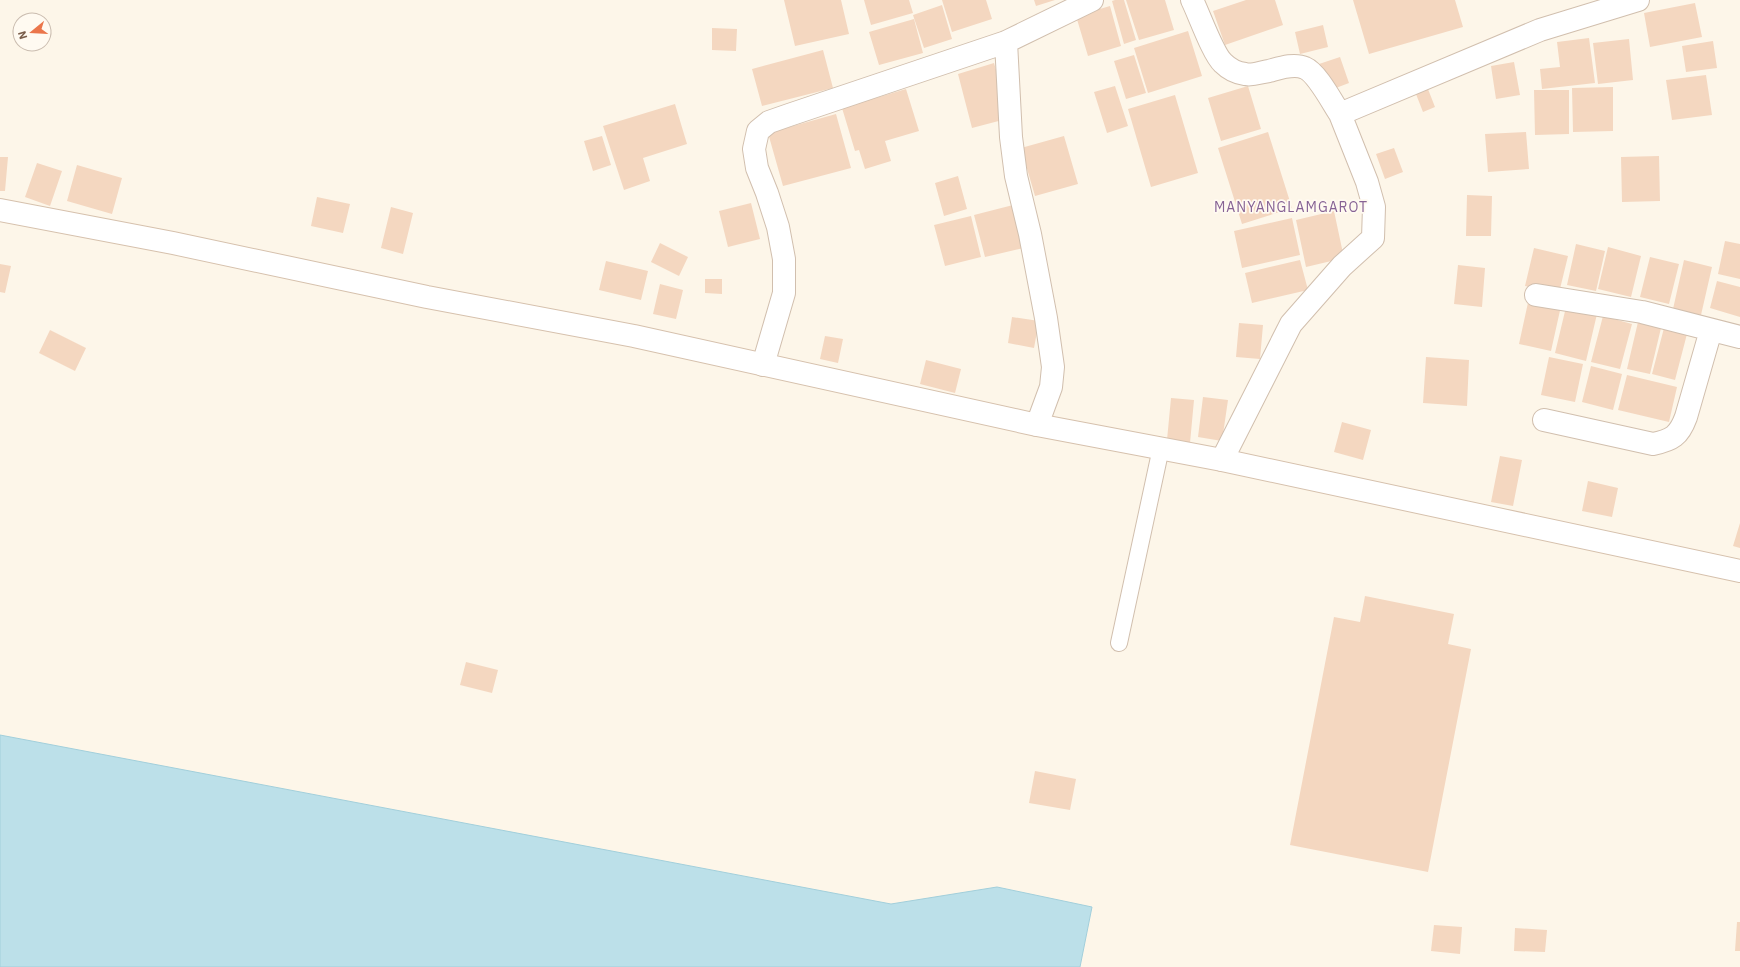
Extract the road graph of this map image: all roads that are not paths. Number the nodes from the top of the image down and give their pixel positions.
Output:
1 (1092, 0) edge
2 (1192, 0) edge
3 (1638, 0) edge
4 (1006, 42) junction
5 (1340, 114) junction
6 (0, 210) edge
7 (1536, 295) dead end
8 (1711, 330) junction
9 (1740, 337) edge
10 (763, 365) junction
11 (1544, 420) dead end
12 (1037, 425) junction
13 (1161, 448) junction
14 (1222, 460) junction
15 (1740, 571) edge
16 (1119, 643) dead end

1 - 4 street
2 - 5 street
3 - 5 street
4 - 10 street
4 - 12 street
5 - 14 street
6 - 10 street
7 - 8 street
8 - 9 street
8 - 11 street
10 - 12 street
12 - 13 street
13 - 14 street
13 - 16 lane
14 - 15 street

